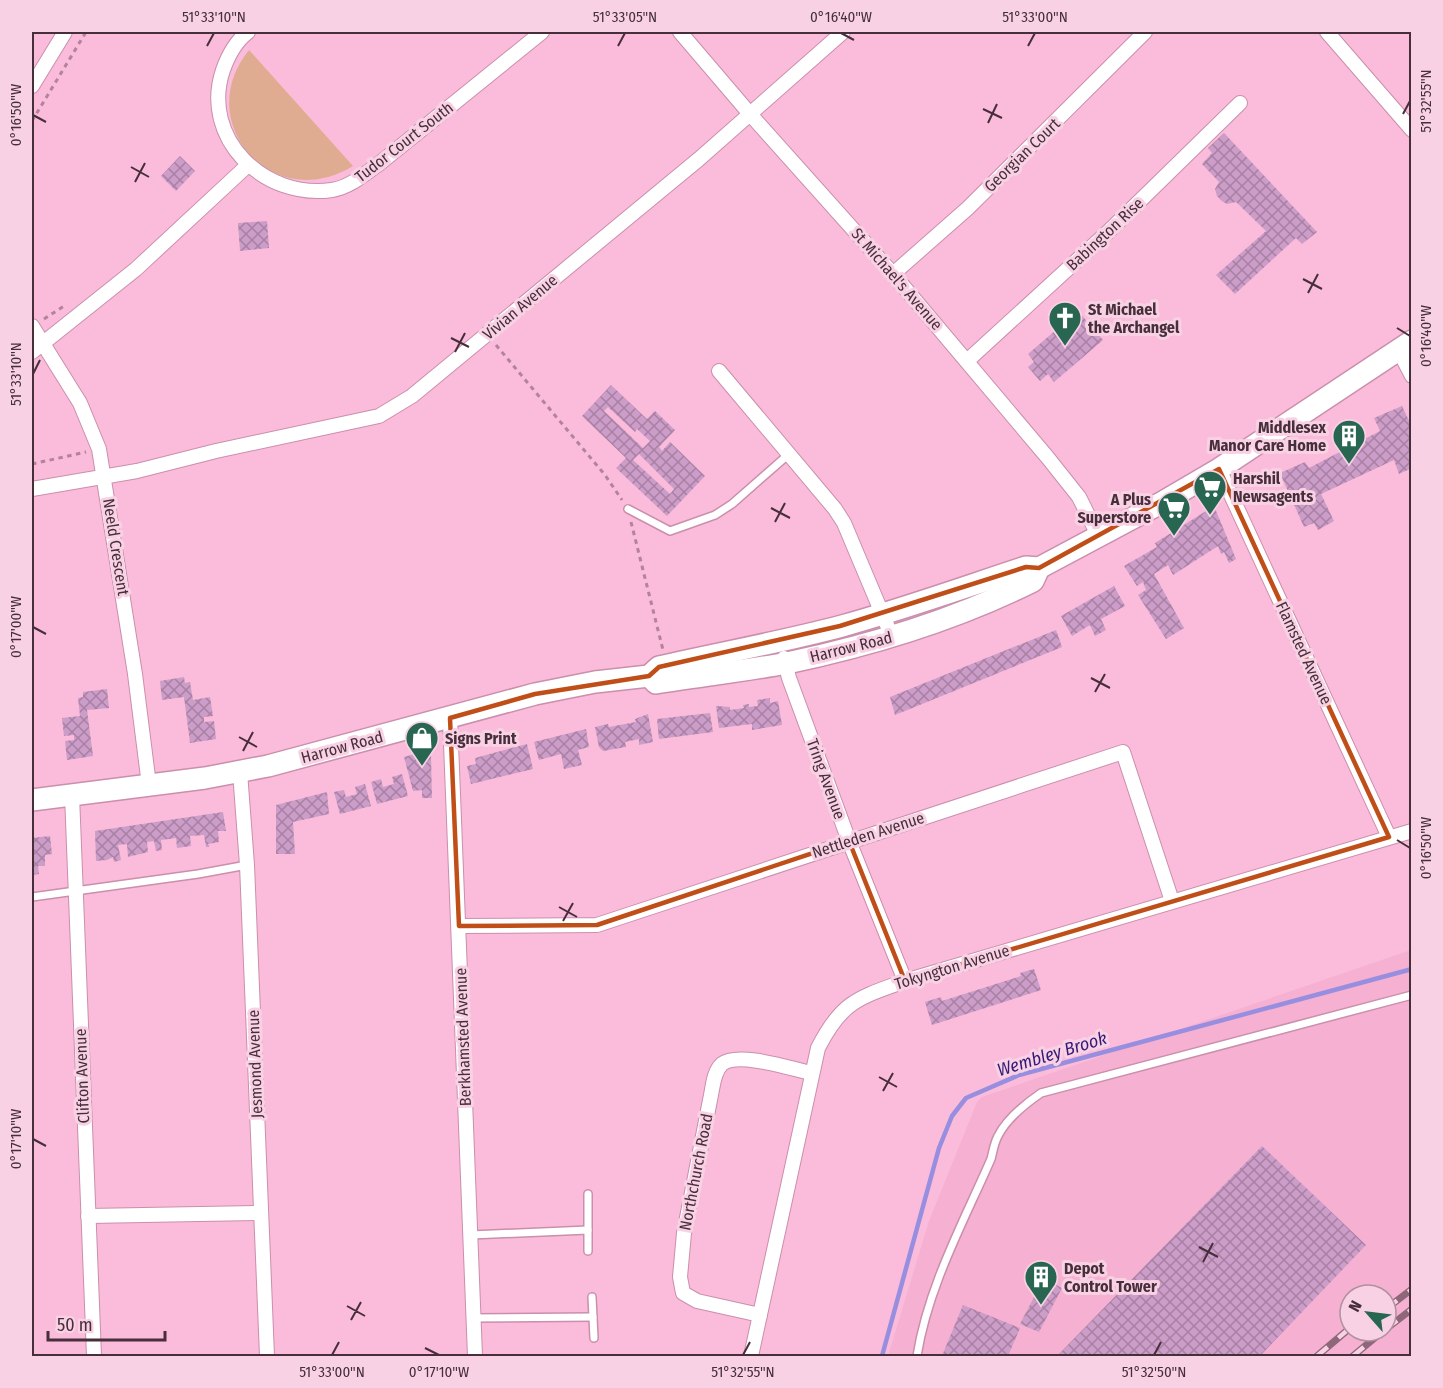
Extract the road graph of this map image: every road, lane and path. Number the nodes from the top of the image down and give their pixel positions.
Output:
1 (65, 32) edge
2 (86, 32) edge
3 (248, 32) edge
4 (542, 32) edge
5 (680, 32) edge
6 (843, 32) edge
7 (1145, 32) edge
8 (1327, 32) edge
9 (32, 86) edge
10 (1240, 103) dead end
11 (750, 114) junction
12 (32, 121) edge
13 (1412, 130) edge
14 (248, 165) junction
15 (893, 273) junction
16 (69, 303) dead end
17 (32, 327) edge
18 (487, 334) junction
19 (44, 344) junction
20 (1405, 345) edge
21 (32, 352) edge
22 (966, 361) junction
23 (719, 371) dead end
24 (1412, 376) edge
25 (99, 449) junction
26 (789, 454) junction
27 (32, 464) edge
28 (1219, 469) junction
29 (105, 477) junction
30 (32, 489) edge
31 (628, 509) junction
32 (1098, 537) junction
33 (1039, 568) junction
34 (883, 614) junction
35 (892, 637) junction
36 (779, 642) junction
37 (786, 663) junction
38 (667, 665) junction
39 (649, 676) junction
40 (450, 718) junction
41 (240, 772) junction
42 (149, 785) junction
43 (72, 795) junction
44 (32, 800) edge
45 (1412, 831) edge
46 (1389, 837) junction
47 (849, 842) junction
48 (247, 865) junction
49 (75, 891) junction
50 (32, 897) edge
51 (1172, 901) junction
52 (459, 926) junction
53 (905, 981) junction
54 (1412, 995) edge
55 (811, 1073) junction
56 (588, 1194) dead end
57 (260, 1213) junction
58 (88, 1215) junction
59 (588, 1230) junction
60 (471, 1234) junction
61 (588, 1251) dead end
62 (592, 1298) dead end
63 (760, 1315) junction
64 (593, 1317) junction
65 (474, 1318) junction
66 (594, 1338) dead end
67 (94, 1356) edge
68 (267, 1356) edge
69 (475, 1356) edge
70 (751, 1356) edge
71 (917, 1356) edge

1 - 9 street
2 - 12 path
3 - 14 street, Tudor Court South
4 - 14 street, Tudor Court South
5 - 11 street, St Michael's Avenue
6 - 11 street, Vivian Avenue
7 - 15 street, Georgian Court
8 - 13 street
10 - 22 street, Babington Rise
11 - 15 street, St Michael's Avenue
11 - 18 street, Vivian Avenue
14 - 19 street
15 - 22 street, St Michael's Avenue
16 - 17 path
17 - 19 street, Neeld Crescent
18 - 29 street, Vivian Avenue
18 - 31 path
19 - 21 street
19 - 25 street, Neeld Crescent
20 - 24 street
20 - 28 main road, Harrow Road
22 - 32 street, St Michael's Avenue
23 - 26 street
25 - 27 path
25 - 29 street, Neeld Crescent
26 - 31 lane
26 - 34 street
28 - 32 main road, Harrow Road
28 - 46 street, Flamsted Avenue
29 - 30 street, Vivian Avenue
29 - 42 street, Neeld Crescent
31 - 38 path
32 - 33 main road, Harrow Road
33 - 34 main road, Harrow Road
33 - 35 main road, Harrow Road
34 - 35 street
34 - 36 main road, Harrow Road
35 - 37 main road, Harrow Road
36 - 37 street, Tring Avenue
36 - 38 main road, Harrow Road
37 - 39 main road, Harrow Road
37 - 47 street, Tring Avenue
38 - 39 main road, Harrow Road
39 - 40 main road, Harrow Road
40 - 41 main road, Harrow Road
40 - 52 street, Berkhamsted Avenue
41 - 42 main road, Harrow Road
41 - 48 street, Jesmond Avenue
42 - 43 main road, Harrow Road
43 - 44 main road, Harrow Road
43 - 49 street, Clifton Avenue
45 - 46 street, Tokyngton Avenue
46 - 51 street, Tokyngton Avenue
47 - 51 street, Nettleden Avenue
47 - 52 street, Nettleden Avenue
47 - 53 street, Tring Avenue
48 - 49 lane
48 - 57 street, Jesmond Avenue
49 - 50 lane
49 - 58 street, Clifton Avenue
51 - 53 street, Tokyngton Avenue
52 - 60 street, Berkhamsted Avenue
53 - 55 street, Tokyngton Avenue
54 - 71 lane
55 - 63 street, Tokyngton Avenue
55 - 63 street, Northchurch Road
56 - 59 lane
57 - 58 street
57 - 68 street, Jesmond Avenue
58 - 67 street, Clifton Avenue
59 - 60 lane
59 - 61 lane
60 - 65 street, Berkhamsted Avenue
62 - 64 lane
63 - 70 street, Tokyngton Avenue
64 - 65 lane
64 - 66 lane
65 - 69 street, Berkhamsted Avenue

